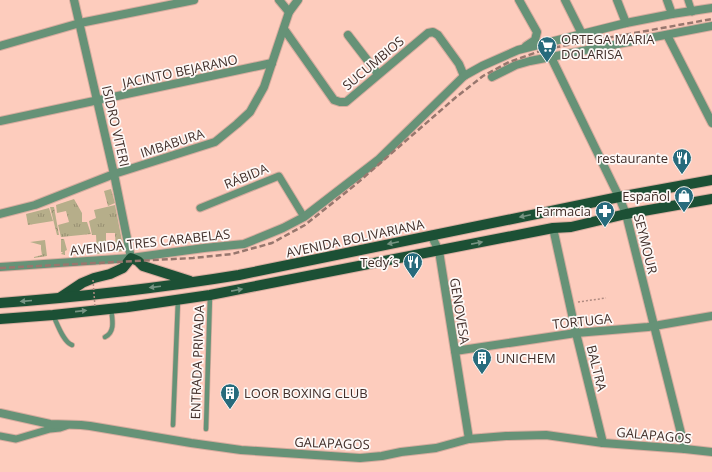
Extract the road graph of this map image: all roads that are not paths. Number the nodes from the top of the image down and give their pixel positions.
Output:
1 (74, 0) edge
2 (194, 0) edge
3 (278, 0) edge
4 (298, 0) edge
5 (520, 0) edge
6 (565, 0) edge
7 (617, 0) edge
8 (667, 0) edge
9 (688, 0) edge
10 (712, 8) edge
11 (289, 12) junction
12 (692, 12) junction
13 (672, 14) junction
14 (80, 23) junction
15 (626, 23) junction
16 (712, 26) edge
17 (284, 29) junction
18 (582, 34) junction
19 (348, 35) dead end
20 (667, 35) junction
21 (0, 46) edge
22 (518, 50) junction
23 (551, 57) junction
24 (272, 63) junction
25 (378, 74) junction
26 (464, 76) junction
27 (492, 77) dead end
28 (98, 101) junction
29 (0, 121) edge
30 (712, 123) edge
31 (114, 174) junction
32 (712, 180) edge
33 (618, 197) junction
34 (712, 200) edge
35 (200, 208) dead end
36 (0, 214) edge
37 (626, 214) junction
38 (304, 217) junction
39 (553, 228) junction
40 (431, 235) junction
41 (439, 251) junction
42 (131, 258) junction
43 (0, 267) edge
44 (194, 282) junction
45 (210, 295) junction
46 (58, 299) junction
47 (178, 300) junction
48 (0, 303) edge
49 (111, 308) junction
50 (54, 315) junction
51 (712, 316) edge
52 (0, 319) edge
53 (654, 326) junction
54 (576, 333) junction
55 (106, 337) dead end
56 (72, 345) dead end
57 (455, 351) junction
58 (0, 413) edge
59 (69, 424) junction
60 (173, 425) dead end
61 (206, 429) dead end
62 (0, 436) edge
63 (469, 439) junction
64 (603, 443) junction
65 (685, 449) junction
66 (712, 452) edge

1 - 14 street, ISIDRO VITERI
2 - 14 street
3 - 11 street
4 - 11 street, IMBABURA
5 - 22 street
6 - 18 street
7 - 15 street
8 - 13 street
9 - 12 street
10 - 12 street, AVENIDA TRES CARABELAS
11 - 17 street, IMBABURA
12 - 13 street, AVENIDA TRES CARABELAS
13 - 15 street, AVENIDA TRES CARABELAS
14 - 21 street
14 - 28 street, ISIDRO VITERI
15 - 18 street, AVENIDA TRES CARABELAS
16 - 20 street
17 - 24 street, IMBABURA
17 - 25 street, SUCUMBIOS
18 - 22 street, AVENIDA TRES CARABELAS
19 - 25 street
20 - 23 street
20 - 30 street
22 - 26 street, AVENIDA TRES CARABELAS
23 - 27 street
23 - 33 street, SEYMOUR
24 - 28 street, JACINTO BEJARANO
24 - 31 street, IMBABURA
25 - 26 street, SUCUMBIOS
26 - 38 street, AVENIDA TRES CARABELAS
28 - 29 street, JACINTO BEJARANO
28 - 31 street, ISIDRO VITERI
31 - 36 street, IMBABURA
31 - 42 street, ISIDRO VITERI
32 - 33 main road, AVENIDA BOLIVARIANA
33 - 37 street, SEYMOUR
33 -> 40 main road, AVENIDA BOLIVARIANA
34 - 37 main road
35 - 38 street, RÁBIDA
37 - 39 main road
37 - 53 street, SEYMOUR
38 - 42 street, AVENIDA TRES CARABELAS
41 -> 39 main road
39 - 54 street, BALTRA
40 - 41 street, GENOVESA
40 -> 44 main road, AVENIDA BOLIVARIANA
45 -> 41 main road
41 - 57 street, GENOVESA
42 - 43 street, AVENIDA TRES CARABELAS
42 - 44 main road
42 - 46 main road
44 -> 46 main road, AVENIDA BOLIVARIANA
45 - 47 main road
45 - 61 lane, ENTRADA PRIVADA
46 -> 48 main road, AVENIDA BOLIVARIANA
47 - 49 main road
47 - 60 lane, ENTRADA PRIVADA
50 -> 49 main road
49 - 55 lane
50 - 52 main road
50 - 56 lane
51 - 53 street, TORTUGA
53 - 54 street, TORTUGA
53 - 65 street, SEYMOUR
54 - 57 street, TORTUGA
54 - 64 street, BALTRA
57 - 63 street, GENOVESA
58 - 59 street, GALAPAGOS
59 - 62 street
59 - 63 street, GALAPAGOS
63 - 64 street, GALAPAGOS
64 - 65 street, GALAPAGOS
65 - 66 street, GALAPAGOS

